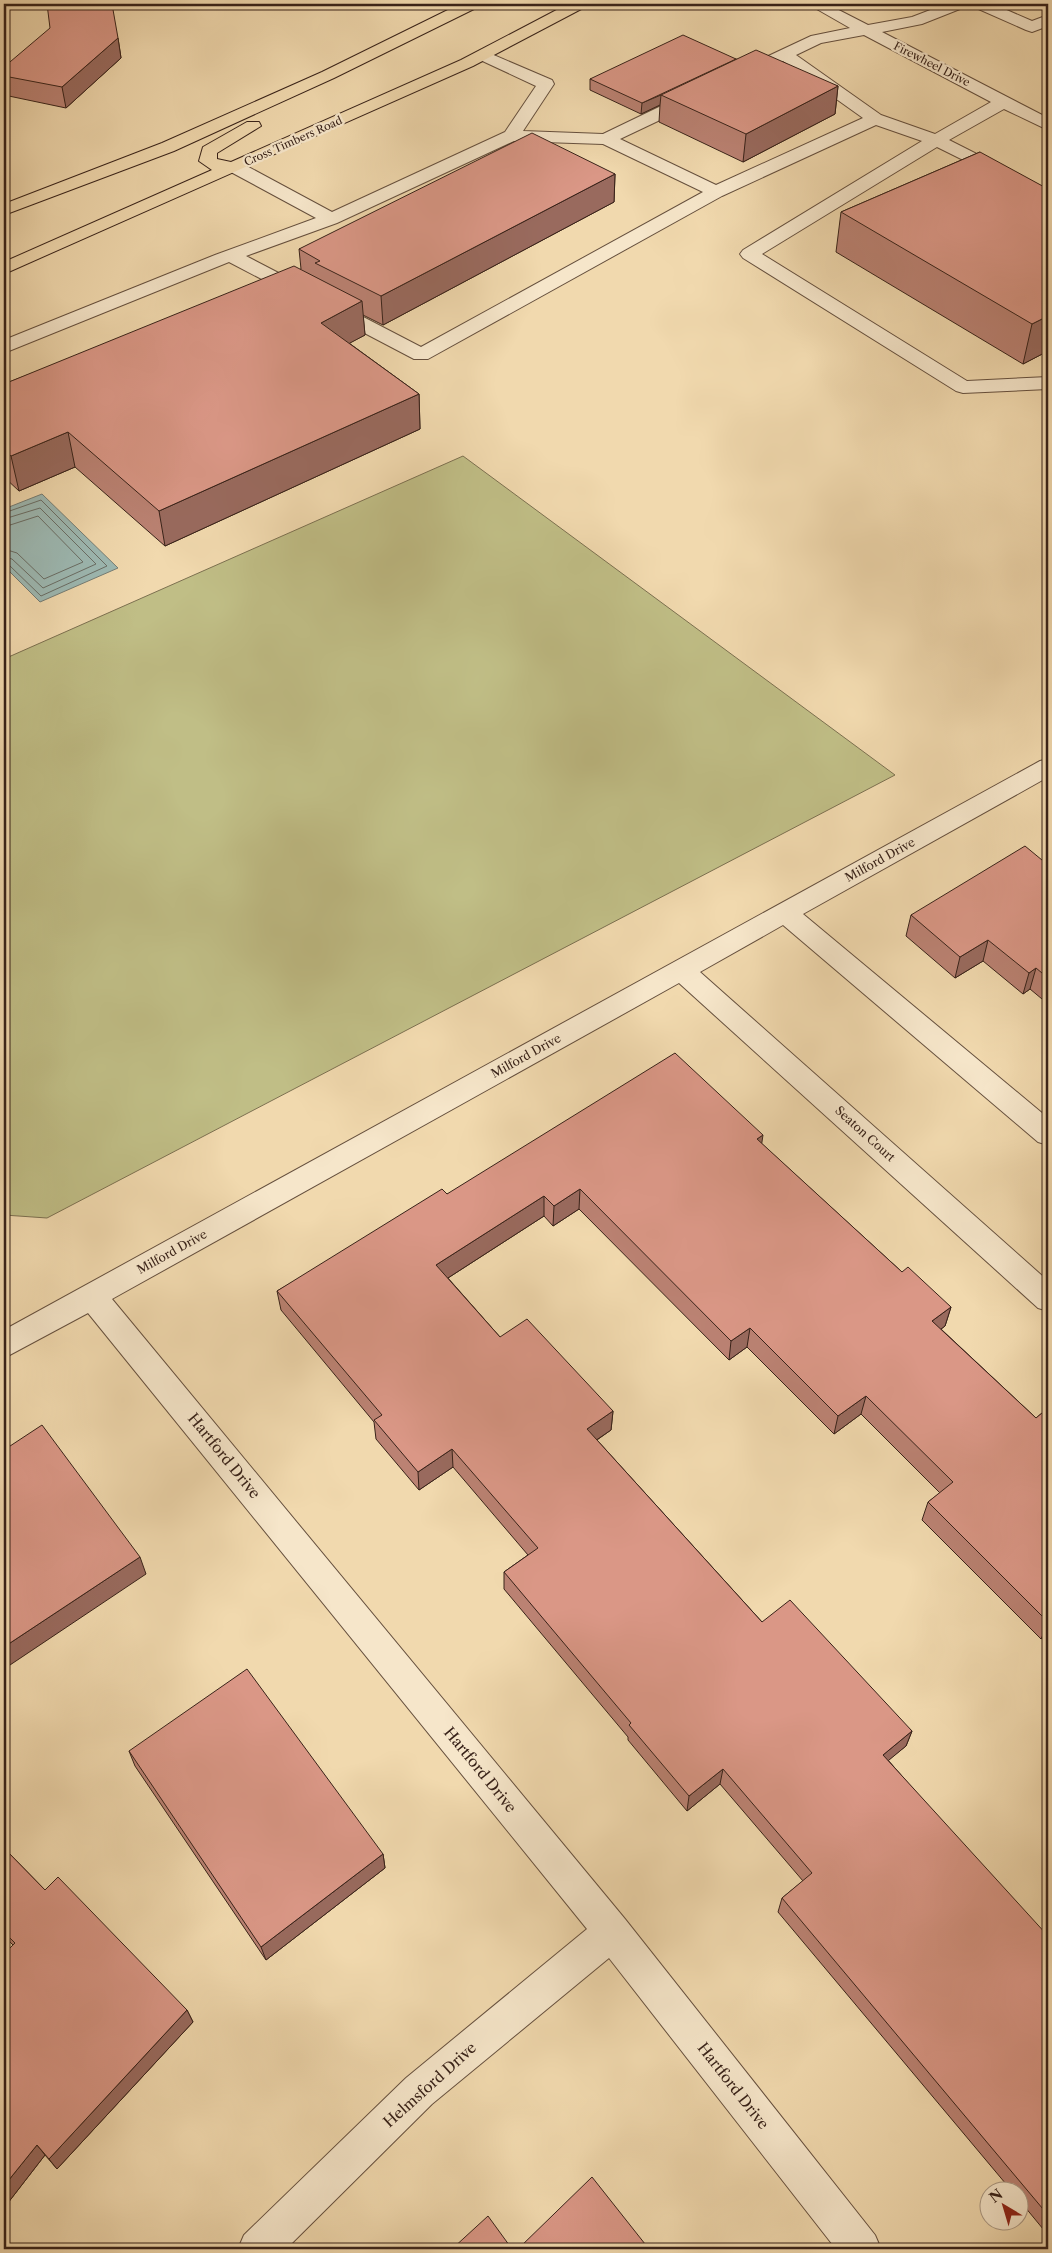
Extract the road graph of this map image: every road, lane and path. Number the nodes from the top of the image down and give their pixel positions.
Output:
1 (472, 4) edge
2 (579, 4) edge
3 (816, 4) edge
4 (959, 4) edge
5 (980, 4) edge
6 (1048, 20) edge
7 (866, 30) junction
8 (784, 54) junction
9 (482, 55) junction
10 (328, 75) junction
11 (722, 84) edge
12 (704, 92) edge
13 (1004, 102) junction
14 (875, 119) junction
15 (1048, 125) edge
16 (511, 136) junction
17 (606, 138) junction
18 (936, 140) junction
19 (235, 167) junction
20 (716, 192) junction
21 (1048, 197) edge
22 (4, 210) edge
23 (331, 219) junction
24 (231, 256) junction
25 (4, 269) edge
26 (4, 347) edge
27 (1048, 383) edge
28 (1048, 767) edge
29 (785, 913) junction
30 (681, 970) junction
31 (1048, 1134) edge
32 (92, 1296) junction
33 (1048, 1299) edge
34 (4, 1345) edge
35 (612, 1932) junction
36 (258, 2249) edge
37 (861, 2249) edge

1 - 10 main road
2 - 9 main road, Cross Timbers Road
3 - 7 street, Firewheel Drive
4 - 7 street
5 - 6 street
7 - 8 street
7 - 13 street, Firewheel Drive
8 - 11 street
8 - 14 street
9 - 16 street
9 - 19 main road, Cross Timbers Road
10 - 19 main road
10 - 22 main road
12 - 17 street
13 - 15 street, Firewheel Drive
13 - 18 street
14 - 18 street
14 - 20 street
16 - 17 street
16 - 23 street
17 - 20 street
18 - 21 street
18 - 27 street
19 - 23 street
19 - 25 main road, Cross Timbers Road
20 - 24 street
23 - 24 street
24 - 26 street
28 - 29 street, Milford Drive
29 - 30 street, Milford Drive
29 - 31 street
30 - 32 street, Milford Drive
30 - 33 street, Seaton Court
32 - 34 street, Milford Drive
32 - 35 street, Hartford Drive
35 - 36 street, Helmsford Drive
35 - 37 street, Hartford Drive

